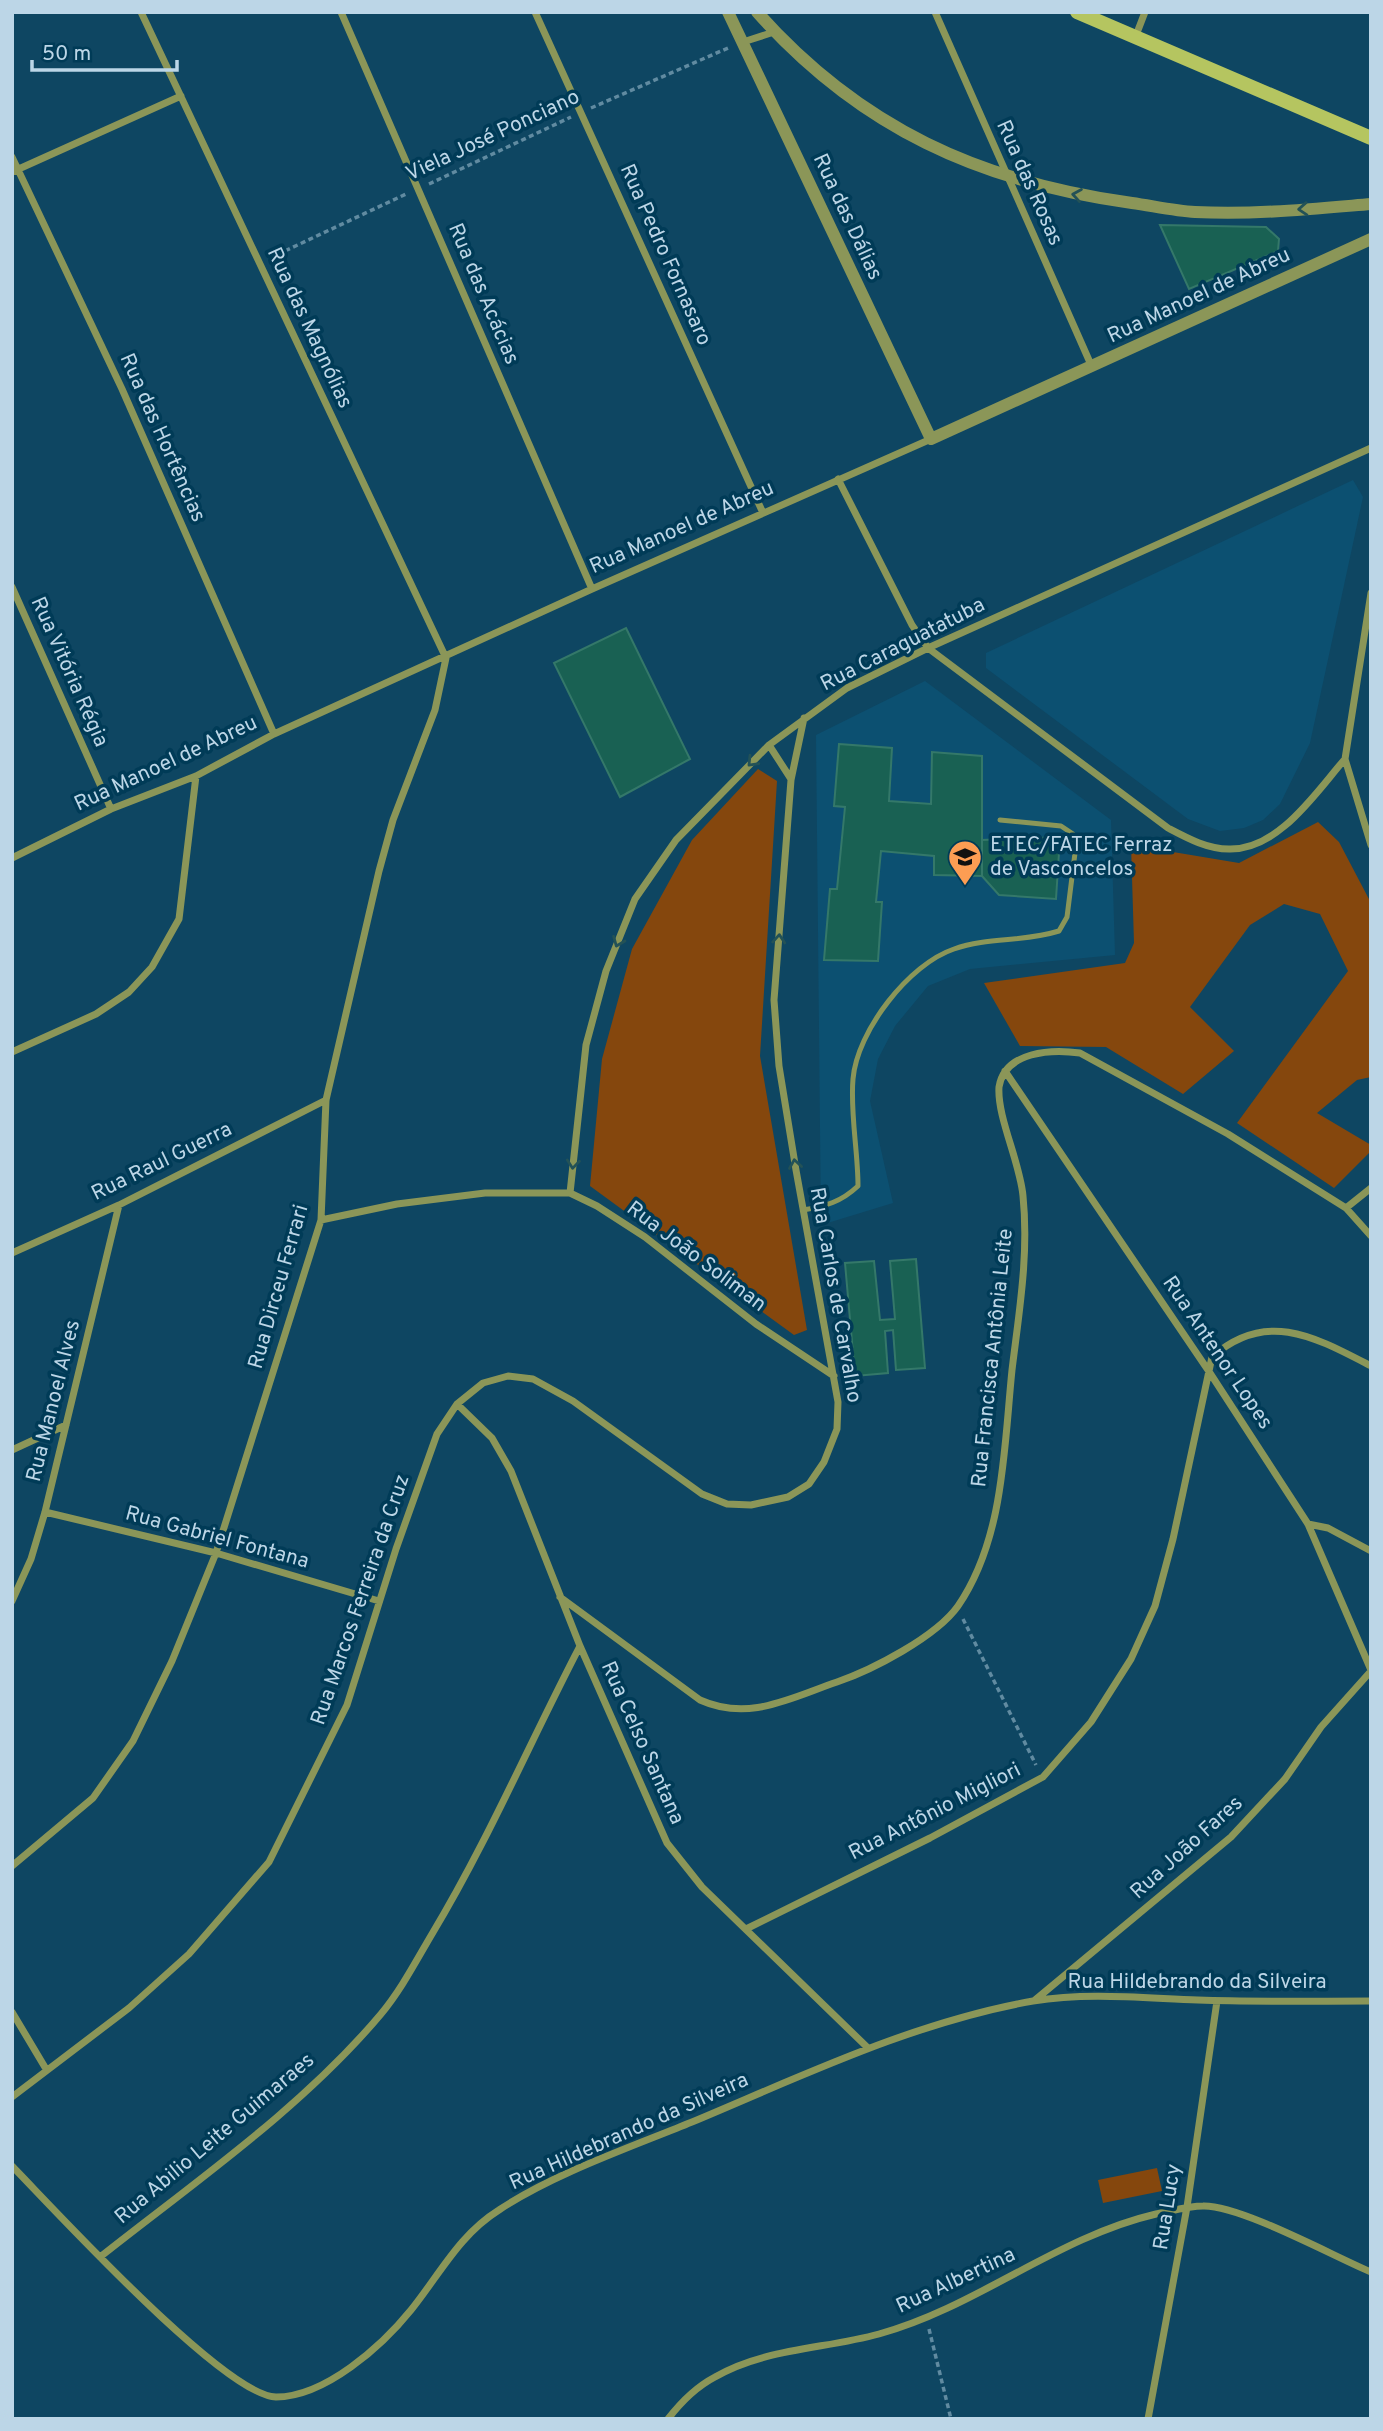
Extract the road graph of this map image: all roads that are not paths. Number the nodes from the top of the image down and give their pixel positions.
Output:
1 (141, 12) edge
2 (341, 12) edge
3 (535, 12) edge
4 (729, 12) edge
5 (757, 12) edge
6 (935, 12) edge
7 (1077, 12) edge
8 (1145, 12) edge
9 (774, 32) junction
10 (1135, 39) junction
11 (743, 42) junction
12 (181, 96) junction
13 (1371, 138) edge
14 (12, 157) edge
15 (15, 171) edge
16 (1007, 176) junction
17 (1371, 204) edge
18 (1371, 239) edge
19 (1092, 367) junction
20 (931, 439) junction
21 (1371, 448) edge
22 (838, 479) junction
23 (762, 513) junction
24 (12, 587) edge
25 (592, 589) junction
26 (1371, 593) edge
27 (928, 648) junction
28 (446, 658) junction
29 (804, 718) junction
30 (274, 734) junction
31 (769, 745) junction
32 (1345, 759) junction
33 (196, 776) junction
34 (791, 780) junction
35 (111, 809) junction
36 (1000, 820) dead end
37 (1371, 845) edge
38 (12, 858) edge
39 (12, 1052) edge
40 (1005, 1071) junction
41 (326, 1100) junction
42 (1371, 1188) edge
43 (569, 1193) junction
44 (119, 1205) junction
45 (1346, 1208) junction
46 (803, 1210) junction
47 (321, 1220) junction
48 (1371, 1236) edge
49 (12, 1253) edge
50 (1371, 1366) edge
51 (1210, 1373) junction
52 (834, 1376) junction
53 (483, 1383) joint
54 (457, 1404) junction
55 (66, 1425) junction
56 (12, 1450) edge
57 (45, 1512) junction
58 (1308, 1524) junction
59 (1371, 1551) edge
60 (216, 1553) junction
61 (560, 1597) junction
62 (12, 1601) edge
63 (379, 1601) junction
64 (580, 1646) junction
65 (1371, 1670) edge
66 (12, 1866) edge
67 (746, 1929) junction
68 (1035, 2001) junction
69 (1217, 2001) junction
70 (1371, 2001) edge
71 (12, 2012) edge
72 (868, 2049) junction
73 (46, 2069) junction
74 (12, 2097) edge
75 (12, 2166) edge
76 (1187, 2207) junction
77 (100, 2257) junction
78 (1371, 2272) edge
79 (1148, 2417) edge
80 (668, 2419) edge
81 (1138, 2419) edge

1 - 12 street, Rua das Magnólias
2 - 25 street, Rua das Acácias
3 - 23 street, Rua Pedro Fornasaro
4 - 11 street, Rua das Dálias
5 - 9 street
6 - 16 street, Rua das Rosas
7 - 10 main road
8 - 10 street
9 - 11 street
9 - 16 street
10 - 13 main road
11 - 20 street, Rua das Dálias
12 - 15 street
12 - 28 street, Rua das Magnólias
14 - 15 street, Rua das Hortências
15 - 30 street, Rua das Hortências
17 -> 16 street
16 - 19 street, Rua das Rosas
18 - 19 street, Rua Manoel de Abreu
19 - 20 street, Rua Manoel de Abreu
20 - 22 street, Rua Manoel de Abreu
21 - 27 street, Rua Caraguatatuba
22 - 23 street, Rua Manoel de Abreu
22 - 27 street
23 - 25 street, Rua Manoel de Abreu
24 - 35 street, Rua Vitória Régia
25 - 28 street, Rua Manoel de Abreu
26 - 32 street
27 - 29 street, Rua Caraguatatuba
27 - 32 street
28 - 30 street, Rua Manoel de Abreu
28 - 41 street, Rua Dirceu Ferrari
29 - 31 street, Rua Caraguatatuba
29 - 34 street, Rua Carlos de Carvalho
30 - 33 street, Rua Manoel de Abreu
31 - 34 street
31 -> 43 street, Rua Caraguatatuba
32 - 37 street
33 - 35 street, Rua Manoel de Abreu
33 - 39 street
46 -> 34 street, Rua Carlos de Carvalho
35 - 38 street, Rua Manoel de Abreu
36 - 46 lane
40 - 45 street
40 - 51 street, Rua Antenor Lopes
40 - 61 street, Rua Francisca Antônia Leite
41 - 44 street, Rua Raul Guerra
41 - 47 street, Rua Dirceu Ferrari
42 - 45 street
43 - 47 street, Rua João Soliman
43 - 52 street, Rua João Soliman
44 - 49 street, Rua Raul Guerra
44 - 55 street, Rua Manoel Alves
45 - 48 street
46 - 52 street, Rua Carlos de Carvalho
47 - 60 street, Rua Dirceu Ferrari
50 - 51 street, Rua Antônio Migliori
51 - 58 street, Rua Antenor Lopes
51 - 67 street, Rua Antônio Migliori
52 - 53 street, Rua Carlos de Carvalho
53 - 54 street, Rua Marcos Ferreira da Cruz
54 - 61 street, Rua Celso Santana
54 - 63 street, Rua Marcos Ferreira da Cruz
55 - 56 street
55 - 57 street, Rua Manoel Alves
57 - 60 street, Rua Gabriel Fontana
57 - 62 street, Rua Manoel Alves
58 - 59 street
58 - 65 street, Rua Antenor Lopes
60 - 63 street, Rua Gabriel Fontana
60 - 66 street, Rua Dirceu Ferrari
61 - 64 street, Rua Celso Santana
63 - 73 street, Rua Marcos Ferreira da Cruz
64 - 67 street, Rua Celso Santana
64 - 77 street, Rua Abilio Leite Guimaraes
65 - 68 street, Rua João Fares
67 - 72 street, Rua Celso Santana
68 - 69 street, Rua Hildebrando da Silveira
68 - 72 street, Rua Hildebrando da Silveira
69 - 70 street, Rua Hildebrando da Silveira
69 - 76 street, Rua Lucy
71 - 73 street
72 - 77 street, Rua Hildebrando da Silveira
73 - 74 street, Rua Marcos Ferreira da Cruz
75 - 77 street, Rua Hildebrando da Silveira
76 - 78 street, Rua Albertina
76 - 79 street, Rua Lucy
76 - 80 street, Rua Albertina
79 - 81 street

